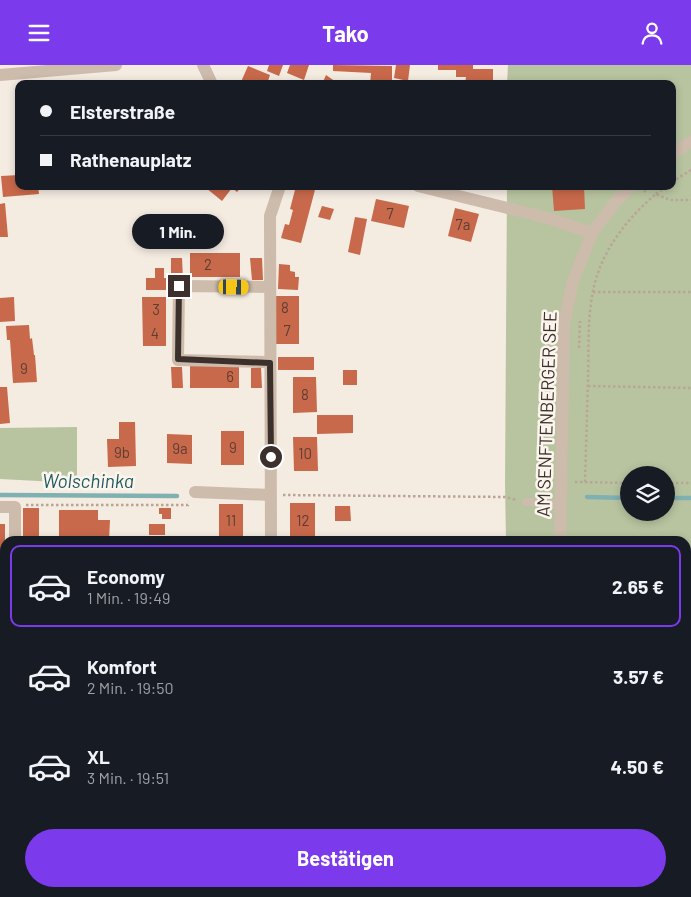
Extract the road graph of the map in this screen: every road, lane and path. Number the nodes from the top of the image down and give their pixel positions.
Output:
1 (116, 65) edge
2 (203, 65) edge
3 (0, 75) edge
4 (210, 80) edge
5 (691, 142) edge
6 (676, 151) edge
7 (691, 170) edge
8 (676, 179) edge
9 (279, 190) edge
10 (434, 190) edge
11 (662, 190) edge
12 (636, 191) edge
13 (656, 194) junction
14 (691, 200) edge
15 (592, 233) junction
16 (270, 287) junction
17 (691, 292) edge
18 (592, 293) junction
19 (580, 320) dead end
20 (579, 349) dead end
21 (270, 363) junction
22 (588, 386) junction
23 (691, 388) edge
24 (575, 473) dead end
25 (575, 482) junction
26 (585, 482) junction
27 (620, 483) edge
28 (675, 483) edge
29 (691, 483) edge
30 (575, 489) dead end
31 (195, 492) joint
32 (271, 495) junction
33 (526, 501) joint
34 (560, 504) junction
35 (0, 507) edge
36 (15, 507) junction
37 (16, 536) edge
38 (271, 536) edge
39 (560, 536) edge

1 - 3 street
2 - 4 street
5 - 6 street
7 - 8 path
9 - 16 street
10 - 15 street
11 - 13 path
12 - 15 street, AM SENFTENBERGER SEE
13 - 14 path
13 - 18 path
15 - 34 street, AM SENFTENBERGER SEE
16 - 21 street
16 - 21 street
17 - 18 path
18 - 22 path
19 - 20 path
21 - 32 street
22 - 23 path
22 - 26 path
24 - 25 path
25 - 26 path
25 - 30 path
26 - 27 path
28 - 29 path
31 - 32 street
31 - 36 path
32 - 33 path
32 - 38 street
33 - 34 lane
34 - 39 street, AM SENFTENBERGER SEE
35 - 36 street
36 - 37 street

